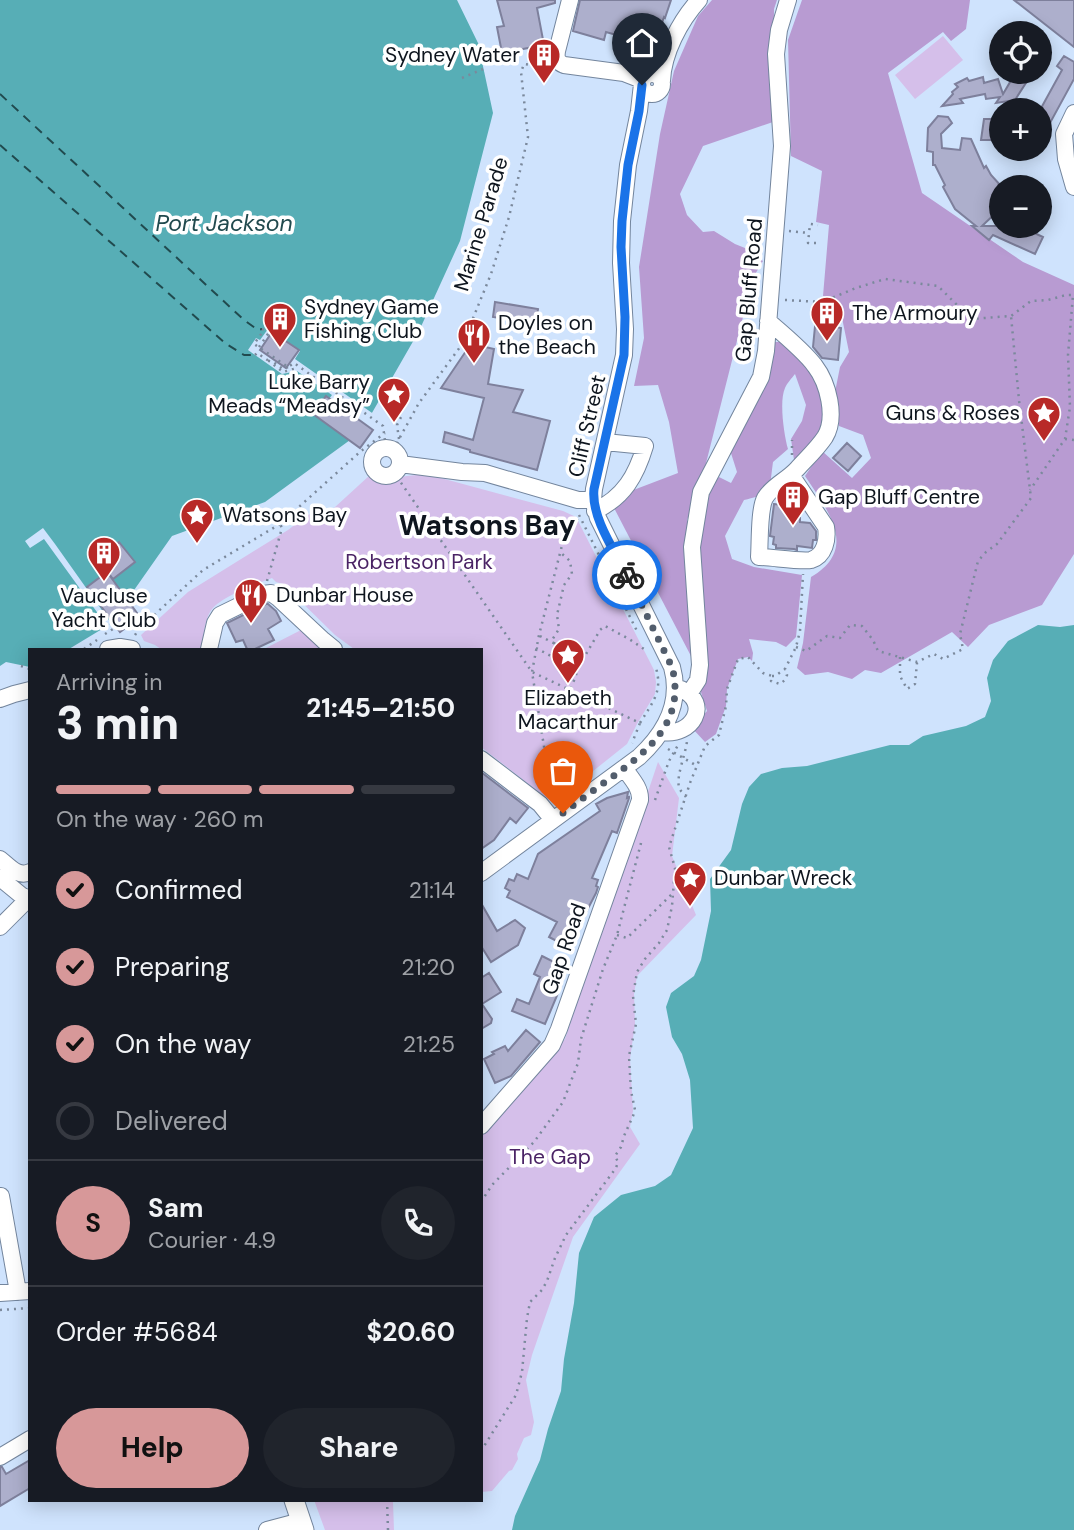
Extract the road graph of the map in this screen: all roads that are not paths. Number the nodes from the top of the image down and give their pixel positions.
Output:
1 (570, 0) edge
2 (788, 0) edge
3 (691, 4) edge
4 (650, 83) junction
5 (1074, 113) edge
6 (1074, 187) edge
7 (768, 321) junction
8 (605, 442) junction
9 (392, 452) road end
10 (791, 475) junction
11 (594, 505) junction
12 (209, 648) edge
13 (333, 648) edge
14 (28, 690) edge
15 (682, 691) junction
16 (0, 699) edge
17 (662, 732) junction
18 (483, 761) edge
19 (624, 768) junction
20 (553, 820) junction
21 (0, 859) edge
22 (483, 872) edge
23 (28, 873) edge
24 (0, 878) edge
25 (28, 898) edge
26 (0, 927) edge
27 (483, 1124) edge
28 (1, 1196) edge
29 (24, 1291) edge
30 (0, 1293) edge
31 (28, 1440) edge
32 (0, 1457) edge
33 (295, 1502) edge
34 (302, 1525) edge
35 (267, 1530) edge

1 - 4 street
2 - 7 street, Gap Bluff Road
3 - 4 street
4 - 8 street, Cliff Street
5 - 6 street
7 - 10 street
7 - 15 street, Gap Bluff Road
8 - 11 street, Cliff Street
8 - 11 street
9 - 11 street
10 - 10 street
11 - 15 street
12 - 13 street
14 - 16 street
15 - 17 street
15 - 17 street
17 - 19 street
18 - 20 street
19 - 20 street
19 - 27 street, Gap Road
20 - 22 street
21 - 23 street
24 - 25 street
25 - 26 street
28 - 29 street
29 - 30 street
31 - 32 street
33 - 34 main road
34 - 35 street

